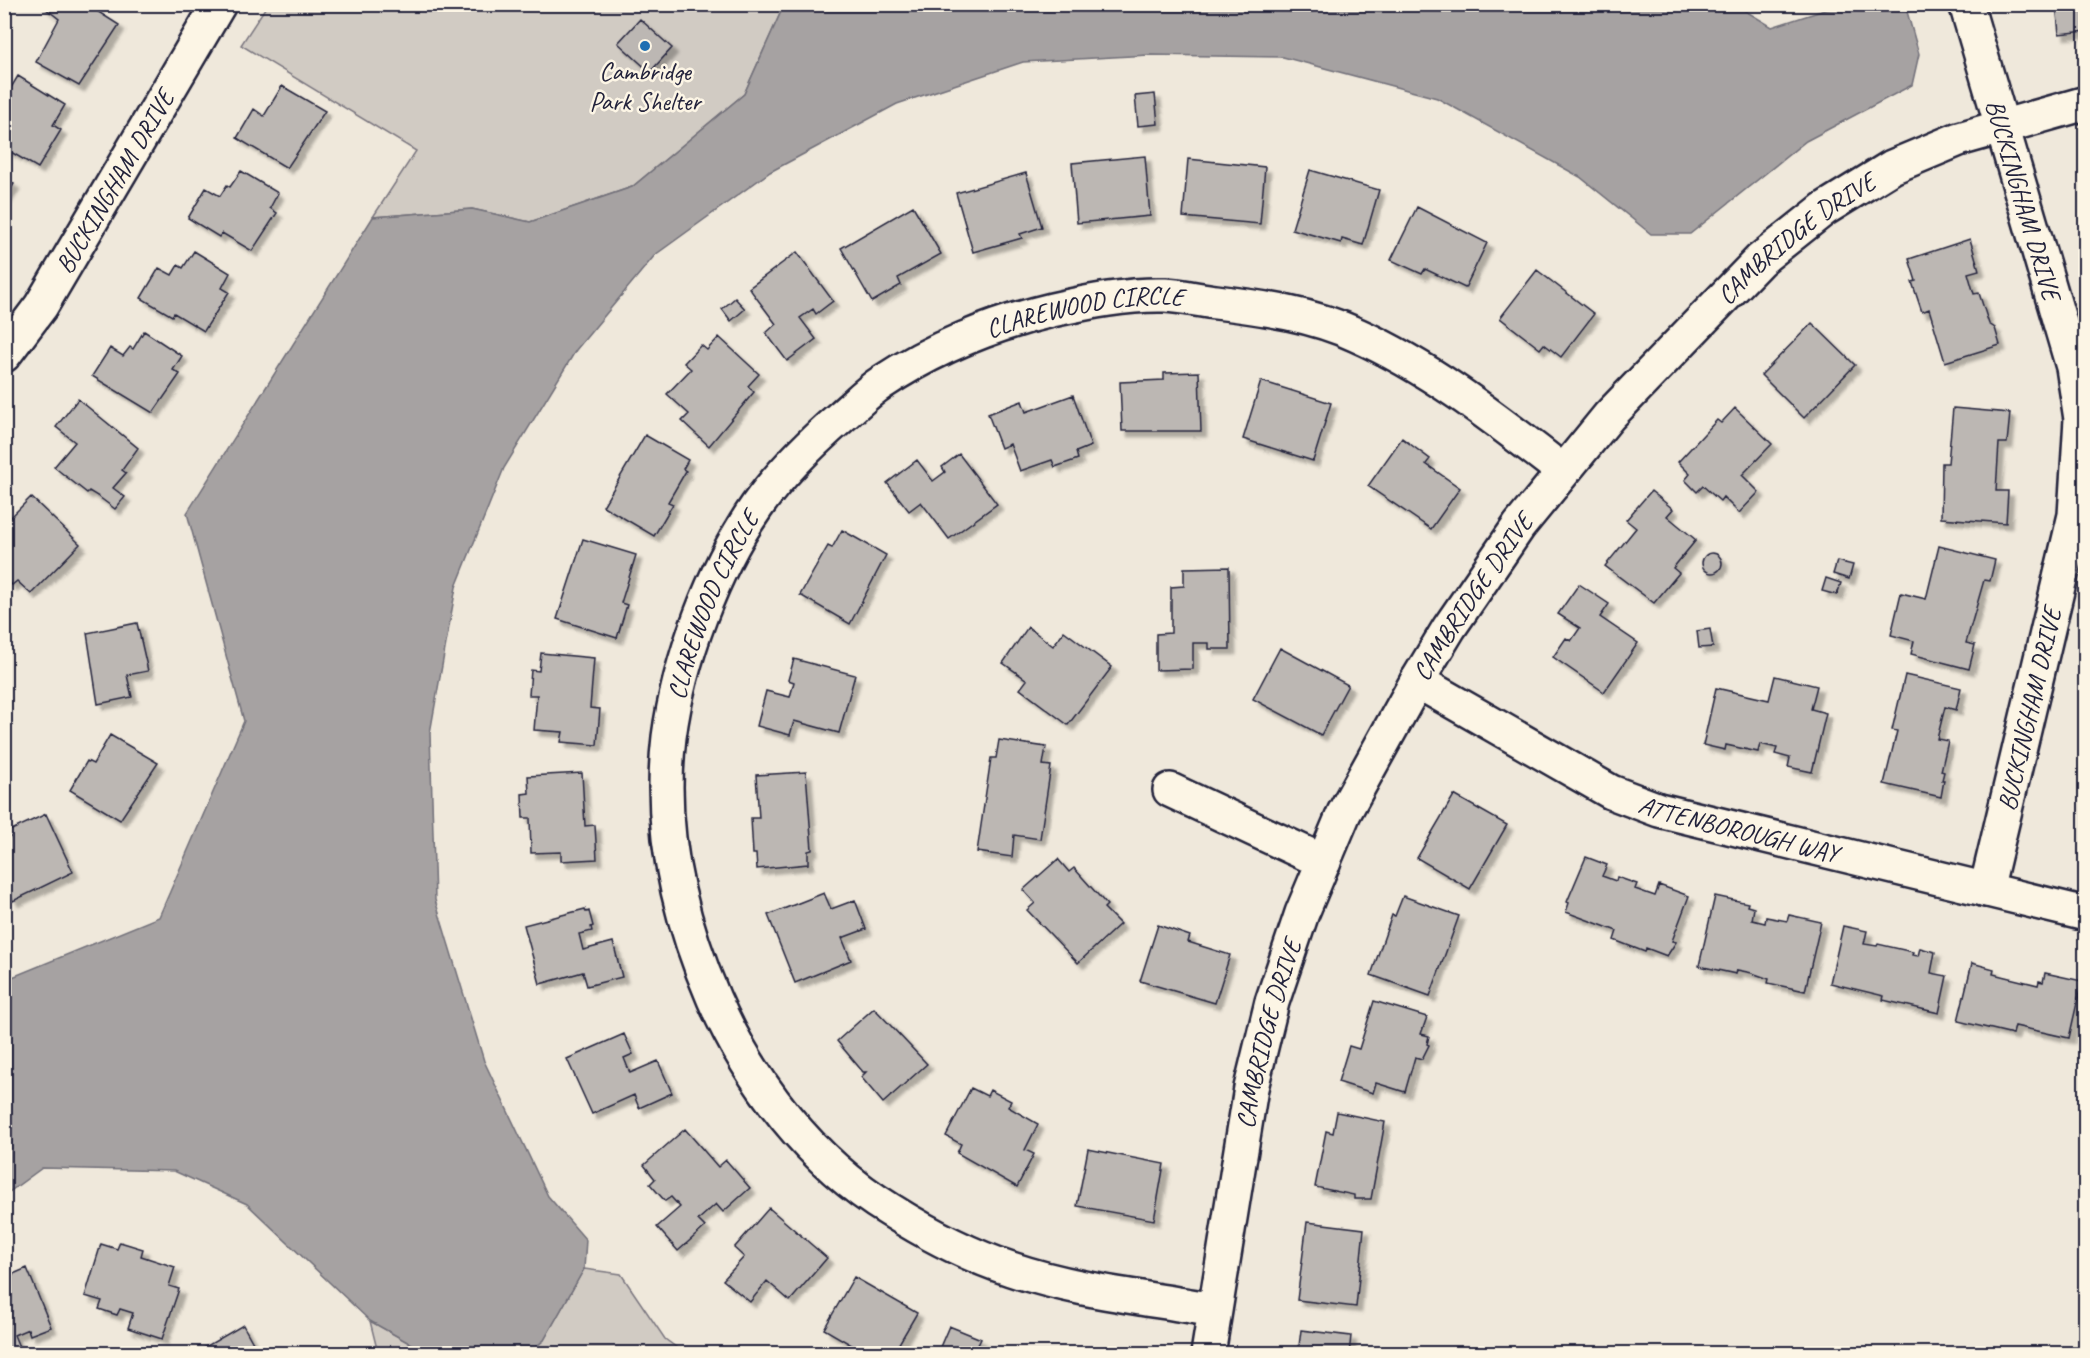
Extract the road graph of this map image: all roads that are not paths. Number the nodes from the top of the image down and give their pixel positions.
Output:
1 (219, 4) edge
2 (1966, 4) edge
3 (2085, 103) edge
4 (2003, 127) junction
5 (4, 355) edge
6 (1563, 471) junction
7 (1417, 681) junction
8 (1170, 790) dead end
9 (1324, 862) junction
10 (1986, 890) junction
11 (2085, 914) edge
12 (1214, 1310) junction
13 (1208, 1353) edge

1 - 5 street, BUCKINGHAM DRIVE
2 - 4 street, BUCKINGHAM DRIVE
3 - 4 street, CAMBRIDGE DRIVE
4 - 6 street, CAMBRIDGE DRIVE
4 - 10 street, BUCKINGHAM DRIVE
6 - 7 street, CAMBRIDGE DRIVE
6 - 12 street, CLAREWOOD CIRCLE
7 - 9 street, CAMBRIDGE DRIVE
7 - 10 street, ATTENBOROUGH WAY
8 - 9 street
9 - 12 street, CAMBRIDGE DRIVE
10 - 11 street, ATTENBOROUGH WAY
12 - 13 street, CAMBRIDGE DRIVE

